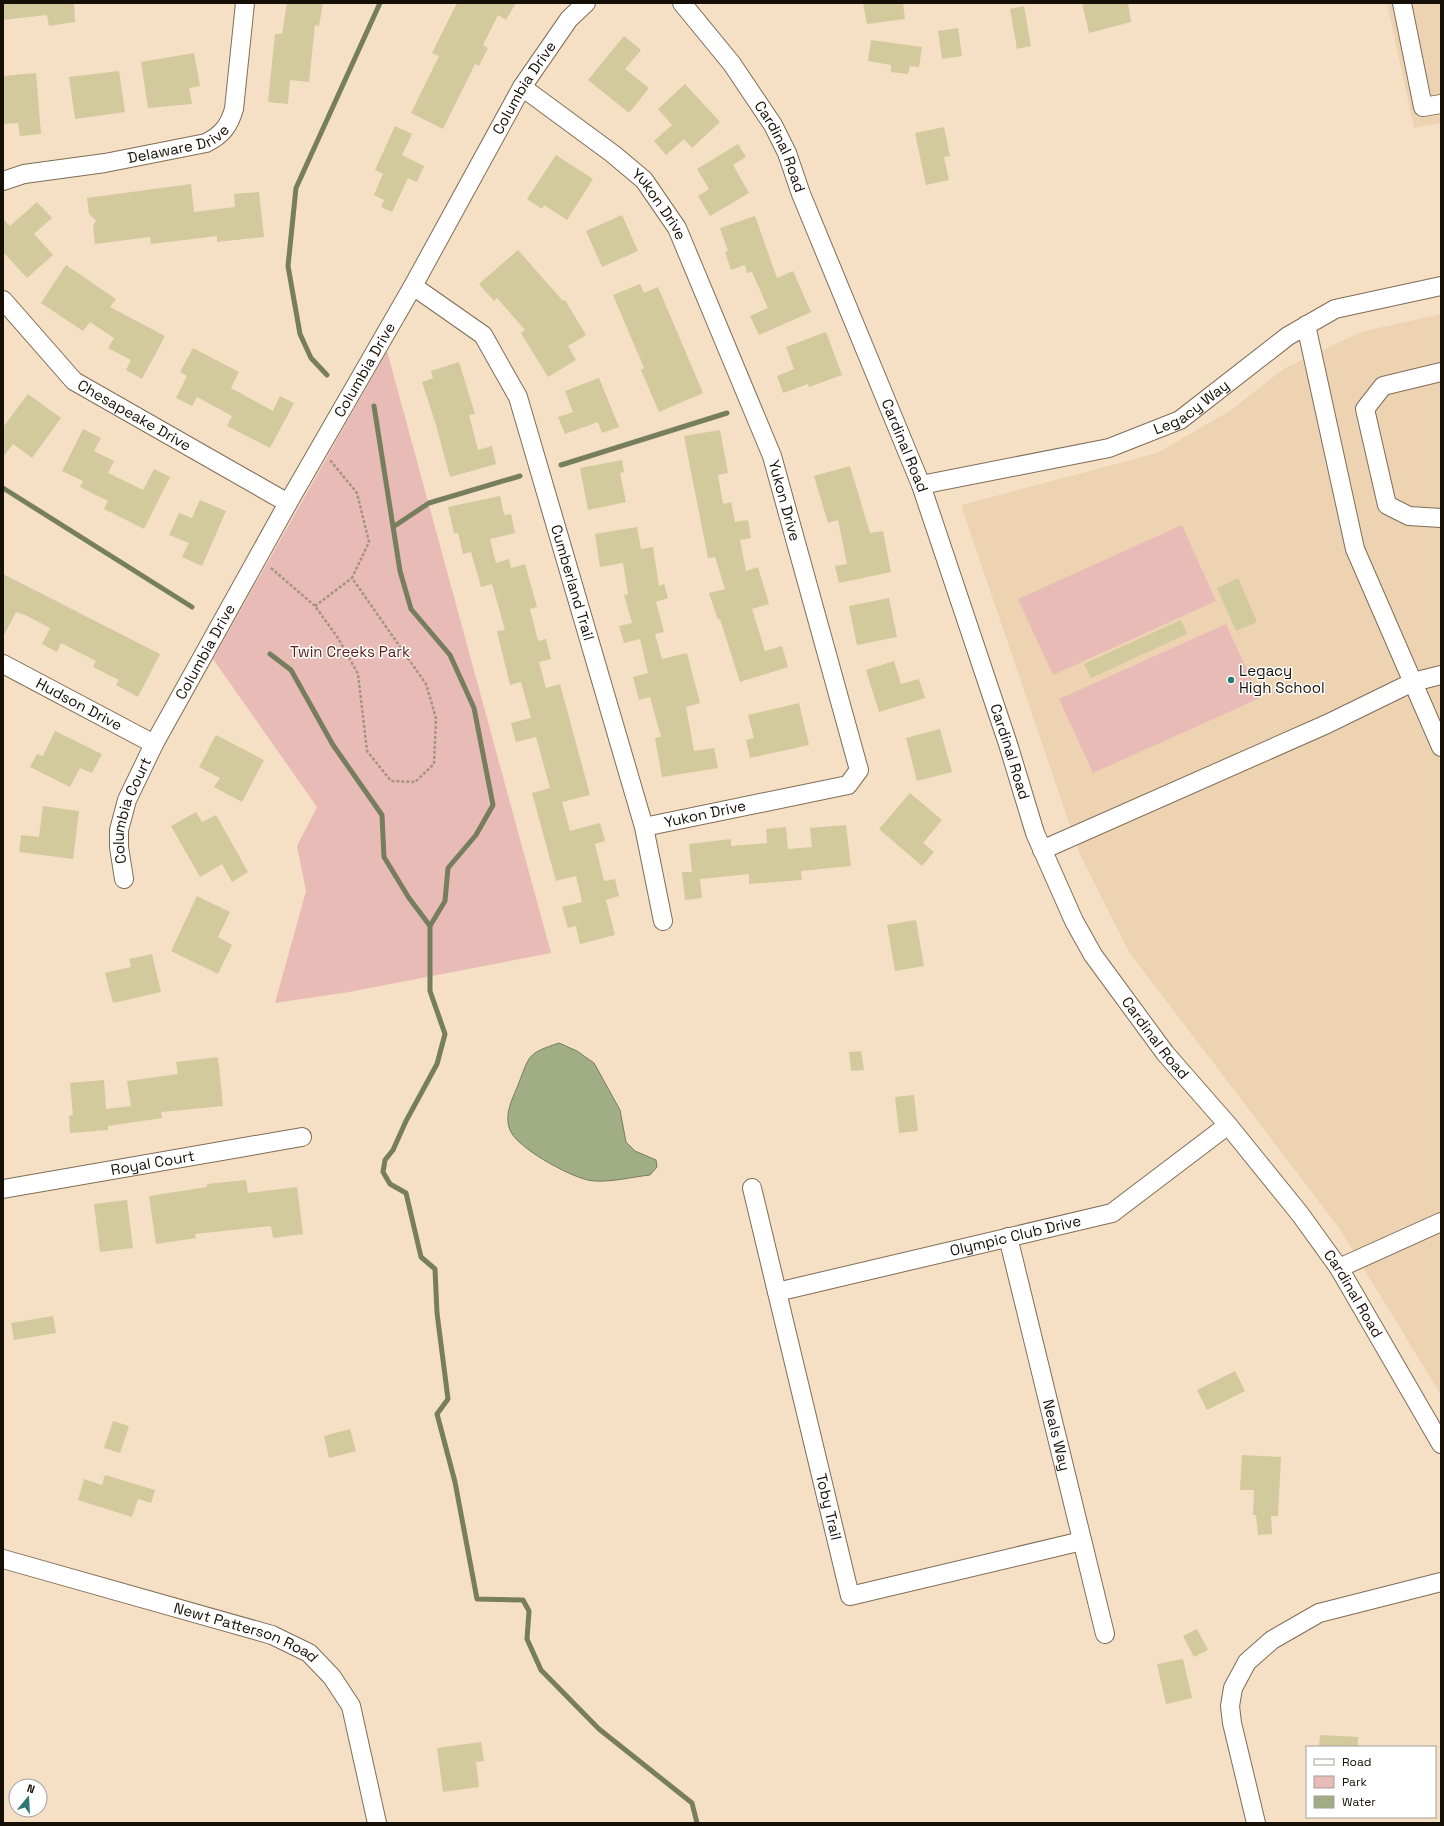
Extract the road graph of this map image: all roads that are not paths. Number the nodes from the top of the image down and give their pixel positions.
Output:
1 (245, 3) edge
2 (586, 3) edge
3 (682, 3) edge
4 (1402, 3) edge
5 (522, 87) junction
6 (1441, 104) edge
7 (3, 181) edge
8 (413, 286) junction
9 (1441, 286) edge
10 (3, 300) edge
11 (1306, 325) junction
12 (1441, 372) edge
13 (921, 485) junction
14 (288, 503) junction
15 (1441, 518) edge
16 (3, 664) edge
17 (1441, 675) edge
18 (1413, 682) junction
19 (154, 744) junction
20 (1441, 747) edge
21 (644, 827) junction
22 (1042, 850) junction
23 (124, 879) dead end
24 (663, 921) dead end
25 (1228, 1125) junction
26 (302, 1137) dead end
27 (752, 1188) dead end
28 (3, 1189) edge
29 (1441, 1222) edge
30 (1008, 1237) junction
31 (1339, 1268) junction
32 (777, 1292) junction
33 (1441, 1444) edge
34 (1082, 1541) junction
35 (3, 1559) edge
36 (1441, 1582) edge
37 (1105, 1634) dead end
38 (377, 1823) edge
39 (1256, 1823) edge

1 - 7 street, Delaware Drive
2 - 5 street, Columbia Drive
3 - 13 street, Cardinal Road
4 - 6 street
5 - 8 street, Columbia Drive
5 - 21 street, Yukon Drive
8 - 14 street, Columbia Drive
8 - 21 street, Cumberland Trail
9 - 11 street, Legacy Way
10 - 14 street, Chesapeake Drive
11 - 13 street, Legacy Way
11 - 18 street
12 - 15 street
13 - 22 street, Cardinal Road
14 - 19 street, Columbia Drive
16 - 19 street, Hudson Drive
17 - 18 street
18 - 20 street
18 - 22 street
19 - 23 street, Columbia Court
21 - 24 street, Cumberland Trail
22 - 25 street, Cardinal Road
25 - 30 street, Olympic Club Drive
25 - 31 street, Cardinal Road
26 - 28 street, Royal Court
27 - 32 street, Toby Trail
29 - 31 street
30 - 32 street, Olympic Club Drive
30 - 34 street, Neals Way
31 - 33 street, Cardinal Road
32 - 34 street, Toby Trail
34 - 37 street, Neals Way
35 - 38 street, Newt Patterson Road
36 - 39 street

